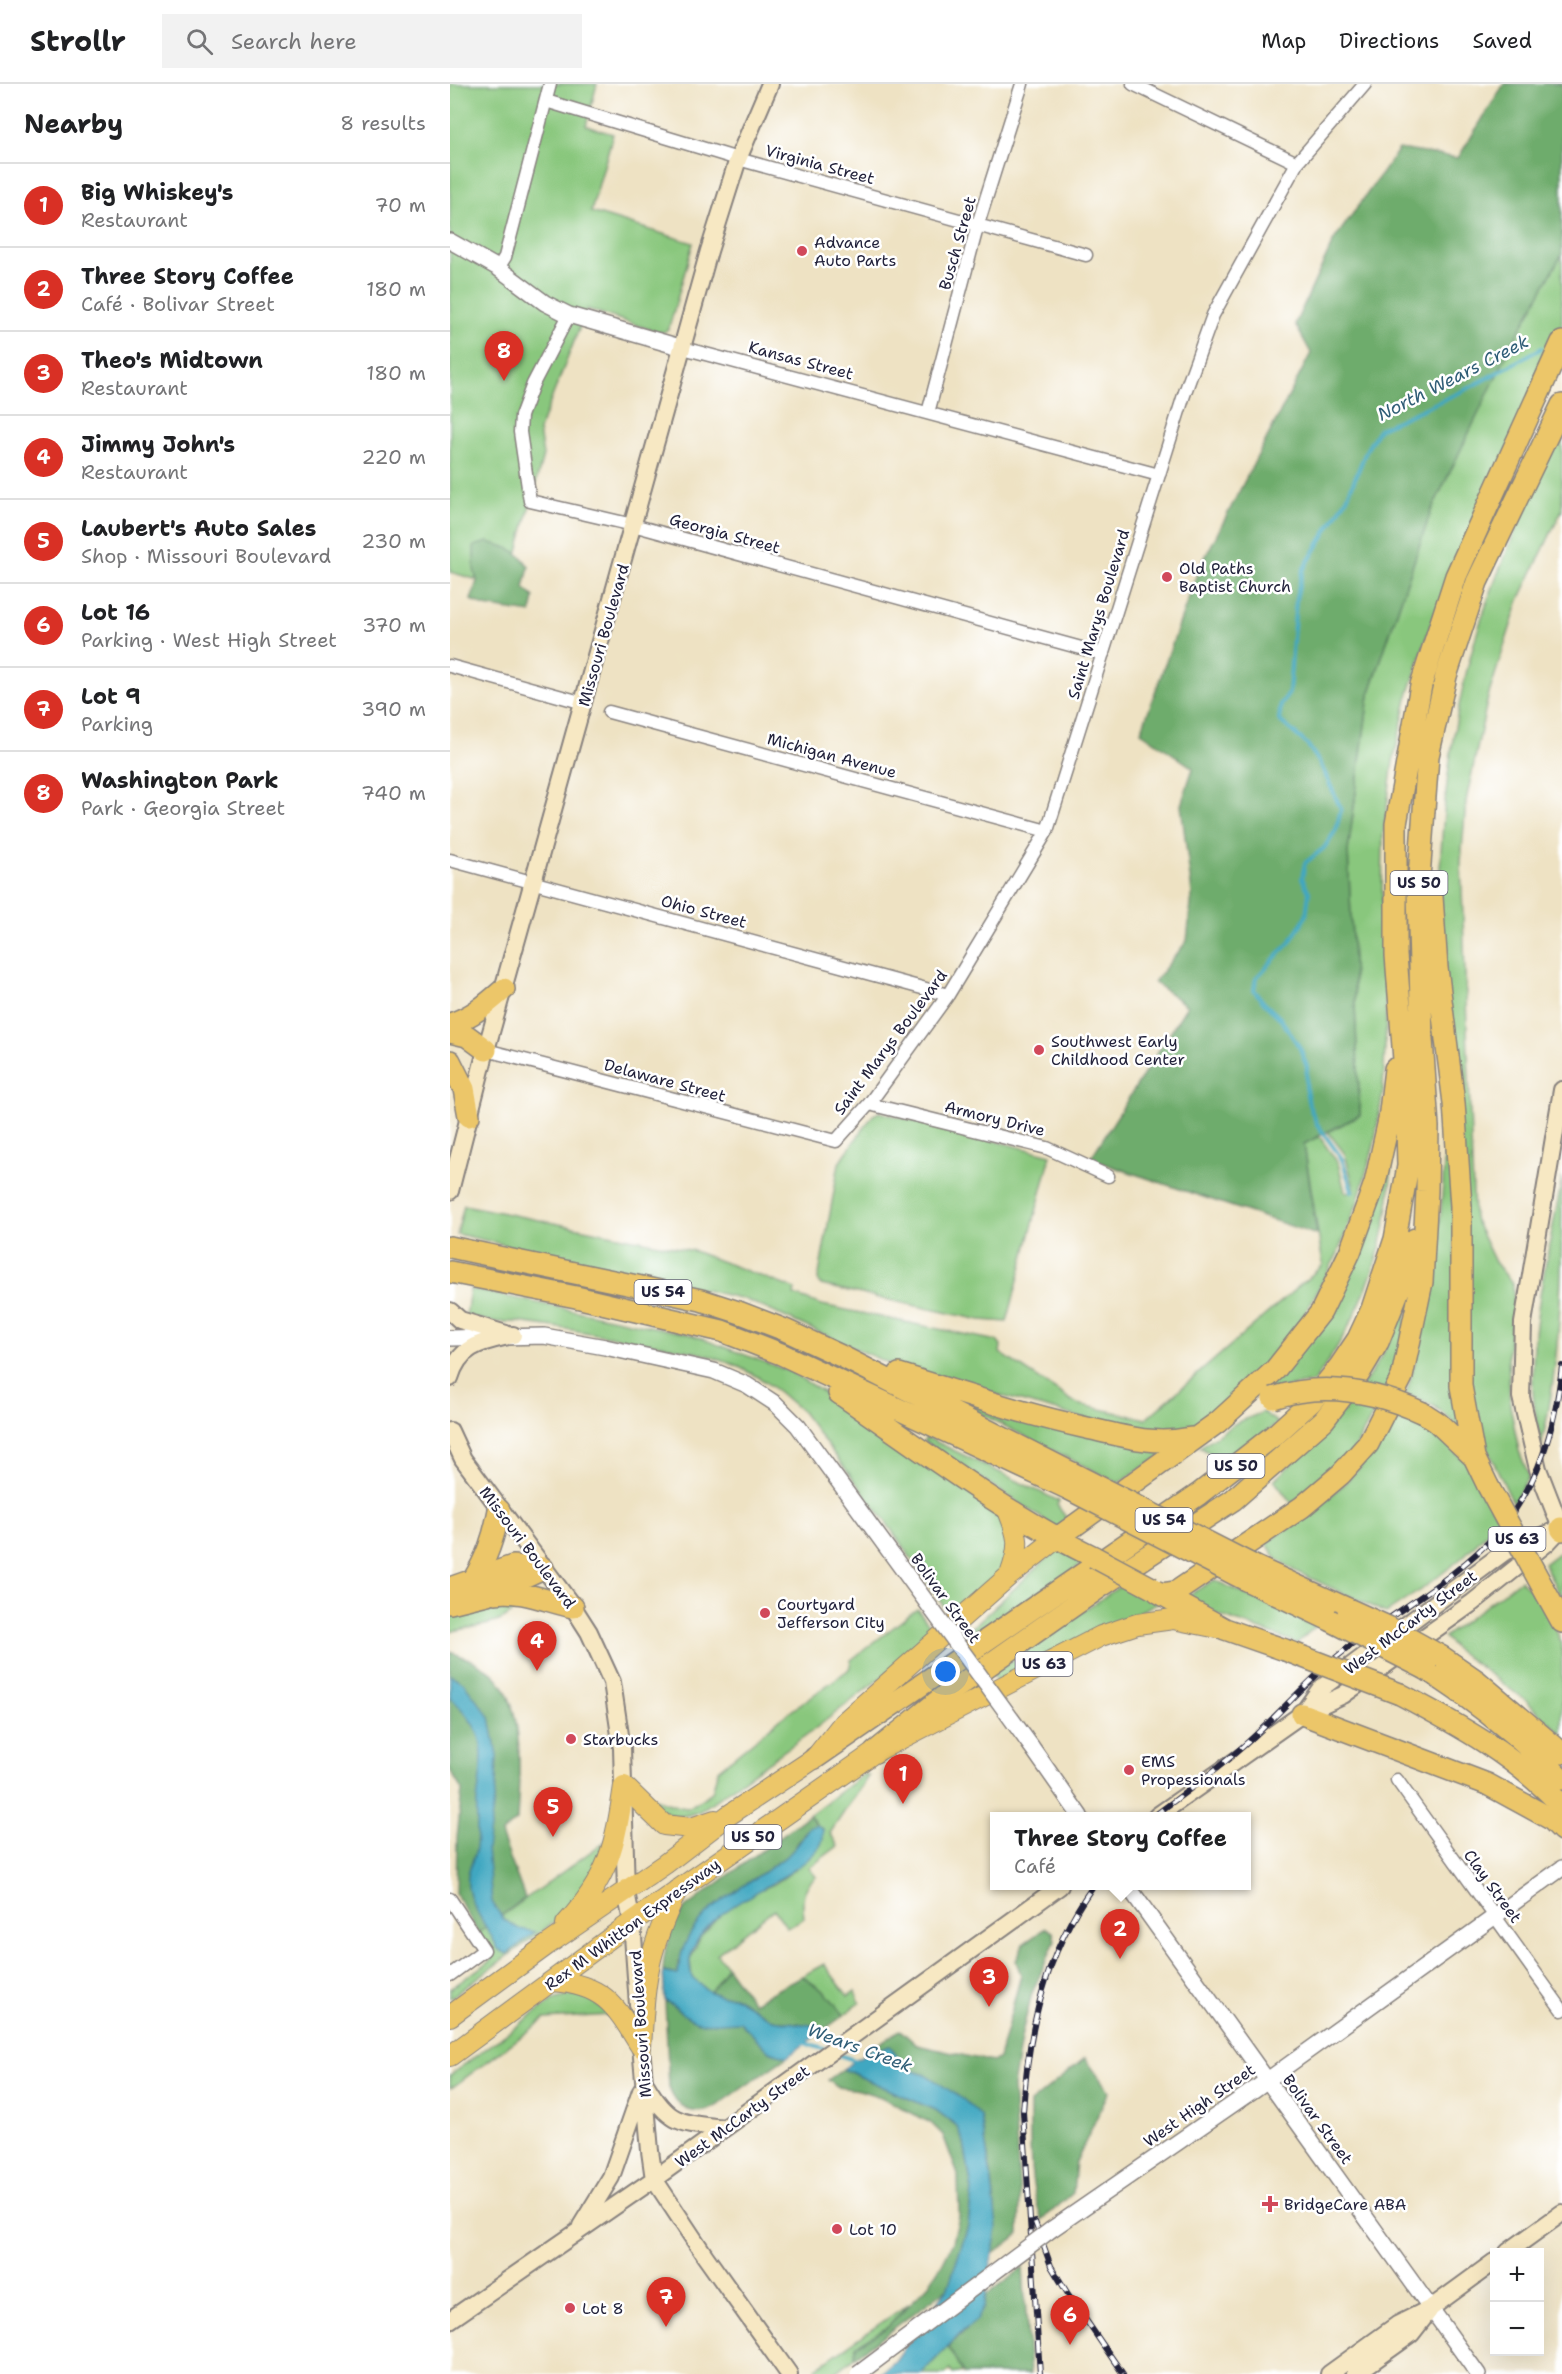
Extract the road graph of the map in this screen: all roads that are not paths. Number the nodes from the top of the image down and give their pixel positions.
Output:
1 (550, 84) edge
2 (770, 84) edge
3 (1022, 84) edge
4 (1133, 84) edge
5 (1365, 84) edge
6 (546, 101) junction
7 (738, 159) junction
8 (1297, 163) junction
9 (978, 224) junction
10 (450, 241) edge
11 (1086, 255) dead end
12 (498, 268) junction
13 (569, 315) junction
14 (1562, 342) edge
15 (683, 348) junction
16 (1562, 405) edge
17 (928, 413) junction
18 (1159, 475) junction
19 (633, 525) junction
20 (1103, 654) junction
21 (450, 666) edge
22 (584, 703) junction
23 (609, 712) dead end
24 (1426, 782) junction
25 (1047, 831) junction
26 (450, 860) edge
27 (533, 881) junction
28 (504, 989) junction
29 (948, 995) junction
30 (1400, 1012) junction
31 (450, 1024) edge
32 (450, 1032) edge
33 (450, 1045) edge
34 (486, 1050) junction
35 (450, 1061) edge
36 (1562, 1090) edge
37 (869, 1104) junction
38 (469, 1116) junction
39 (836, 1141) joint
40 (1108, 1176) dead end
41 (450, 1191) edge
42 (1427, 1191) junction
43 (450, 1246) edge
44 (450, 1272) edge
45 (450, 1311) edge
46 (513, 1335) junction
47 (450, 1338) edge
48 (781, 1354) junction
49 (841, 1356) junction
50 (450, 1377) edge
51 (450, 1415) edge
52 (1218, 1422) junction
53 (451, 1434) edge
54 (1197, 1437) junction
55 (1474, 1457) junction
56 (1070, 1481) junction
57 (1007, 1508) junction
58 (499, 1510) junction
59 (1562, 1528) edge
60 (1056, 1539) junction
61 (543, 1568) junction
62 (1251, 1573) junction
63 (1010, 1575) junction
64 (450, 1588) edge
65 (479, 1588) junction
66 (1157, 1591) junction
67 (450, 1603) edge
68 (573, 1607) junction
69 (1562, 1622) edge
70 (1225, 1629) junction
71 (1434, 1663) junction
72 (1302, 1714) junction
73 (875, 1752) junction
74 (1562, 1753) edge
75 (815, 1758) junction
76 (1562, 1779) edge
77 (1397, 1780) dead end
78 (624, 1786) junction
79 (1562, 1806) edge
80 (1077, 1812) edge
81 (1162, 1812) edge
82 (729, 1815) junction
83 (1562, 1830) edge
84 (1561, 1868) edge
85 (677, 1890) junction
86 (1054, 1890) edge
87 (1131, 1890) edge
88 (627, 1892) junction
89 (450, 1899) edge
90 (1495, 1916) junction
91 (632, 1922) junction
92 (548, 1945) junction
93 (450, 1975) edge
94 (553, 1981) junction
95 (1562, 2010) edge
96 (450, 2016) edge
97 (641, 2047) junction
98 (450, 2056) edge
99 (1268, 2079) junction
100 (644, 2082) junction
101 (725, 2128) junction
102 (654, 2179) junction
103 (1562, 2213) edge
104 (577, 2233) junction
105 (1515, 2248) edge
106 (1490, 2265) edge
107 (1431, 2308) junction
108 (450, 2320) edge
109 (789, 2374) edge
110 (858, 2374) edge
111 (1329, 2374) edge
112 (1355, 2374) edge
113 (1478, 2374) edge

1 - 6 street
2 - 7 main road, Missouri Boulevard
3 - 9 street, Busch Street
4 - 8 street
5 - 8 street, Saint Marys Boulevard
6 - 7 street, Virginia Street
6 - 12 street
7 - 9 street, Virginia Street
7 - 15 main road, Missouri Boulevard
8 - 18 street, Saint Marys Boulevard
9 - 11 street, Virginia Street
9 - 17 street, Busch Street
10 - 12 street, Kansas Street
12 - 13 street, Kansas Street
13 - 15 street, Kansas Street
13 - 19 street, Georgia Street
14 - 30 highway, US 50
15 - 17 street, Kansas Street
15 - 19 main road, Missouri Boulevard
16 - 24 highway, US 50
17 - 18 street, Kansas Street
18 - 20 street, Saint Marys Boulevard
19 - 20 street, Georgia Street
19 - 22 main road, Missouri Boulevard
20 - 25 street, Saint Marys Boulevard
21 - 22 street
22 - 27 main road, Missouri Boulevard
23 - 25 street, Michigan Avenue
24 - 42 highway, US 50
24 - 55 highway
25 - 29 street, Saint Marys Boulevard
26 - 27 street, Ohio Street
27 - 28 main road, Missouri Boulevard
27 - 29 street, Ohio Street
28 - 31 highway
28 - 34 main road, Missouri Boulevard
29 - 37 street, Saint Marys Boulevard
30 - 52 highway
30 - 75 highway, US 50
32 - 34 highway
33 - 34 highway
34 - 38 main road, Missouri Boulevard
34 - 39 street, Delaware Street
35 - 38 highway
36 - 59 main road
37 - 39 street, Saint Marys Boulevard
37 - 40 street, Armory Drive
38 - 41 main road, Missouri Boulevard
42 - 66 highway
42 - 73 highway, US 50
43 - 49 highway, US 54
44 - 48 highway, US 54
45 - 46 main road
46 - 47 street, Bolivar Street
46 - 50 main road
46 - 80 street, Bolivar Street, bridge
48 - 56 highway, US 54
48 - 57 highway
49 - 54 highway
49 - 56 highway, US 54
51 - 53 main road, Missouri Boulevard
52 - 54 highway, US 63
52 - 55 highway, US 63, bridge
53 - 58 main road, Missouri Boulevard
54 - 60 highway, US 63
55 - 69 highway, US 63, bridge
56 - 62 highway, US 54, bridge
57 - 60 highway
57 - 63 highway
58 - 61 main road, Missouri Boulevard
58 - 65 highway
59 - 72 main road, West McCarty Street
60 - 63 highway, US 63
60 - 66 highway, bridge
61 - 65 highway
61 - 68 main road, Missouri Boulevard
62 - 71 highway, US 54, bridge
62 - 71 highway, US 54, bridge
63 - 75 highway, US 63
64 - 65 highway
65 - 67 highway
65 - 68 highway
66 - 70 highway
68 - 78 main road, Missouri Boulevard
70 - 73 highway, US 63
70 - 79 highway, US 63, bridge
71 - 74 highway, US 54
71 - 76 highway, US 54
72 - 81 main road, West McCarty Street
72 - 83 highway
73 - 85 highway, Rex M Whitton Expressway / US 50
75 - 82 highway, Rex M Whitton Expressway / US 50
77 - 90 street, Clay Street
78 - 82 highway
78 - 88 main road, Missouri Boulevard
78 - 92 highway
82 - 88 highway, Rex M Whitton Expressway / US 50
84 - 90 street, West High Street
85 - 91 highway, Rex M Whitton Expressway / US 50
85 - 97 highway
86 - 101 main road, West McCarty Street
87 - 99 street, Bolivar Street
88 - 91 main road, Missouri Boulevard
88 - 92 highway, Rex M Whitton Expressway / US 50
89 - 93 street
90 - 95 street, Clay Street
90 - 99 street, West High Street
91 - 94 highway, Rex M Whitton Expressway / US 50
91 - 97 main road, Missouri Boulevard
92 - 96 highway, Rex M Whitton Expressway / US 50
94 - 97 highway
94 - 98 highway, Rex M Whitton Expressway / US 50
97 - 100 main road, Missouri Boulevard
99 - 107 street, Bolivar Street
99 - 110 street, West High Street, bridge
100 - 101 main road
100 - 102 main road, Missouri Boulevard
100 - 104 main road
101 - 102 main road, West McCarty Street
102 - 104 main road, West McCarty Street
102 - 109 main road, Missouri Boulevard
103 - 105 main road
104 - 108 main road, West McCarty Street
106 - 107 main road
107 - 111 main road
107 - 112 main road
107 - 113 street, Bolivar Street

